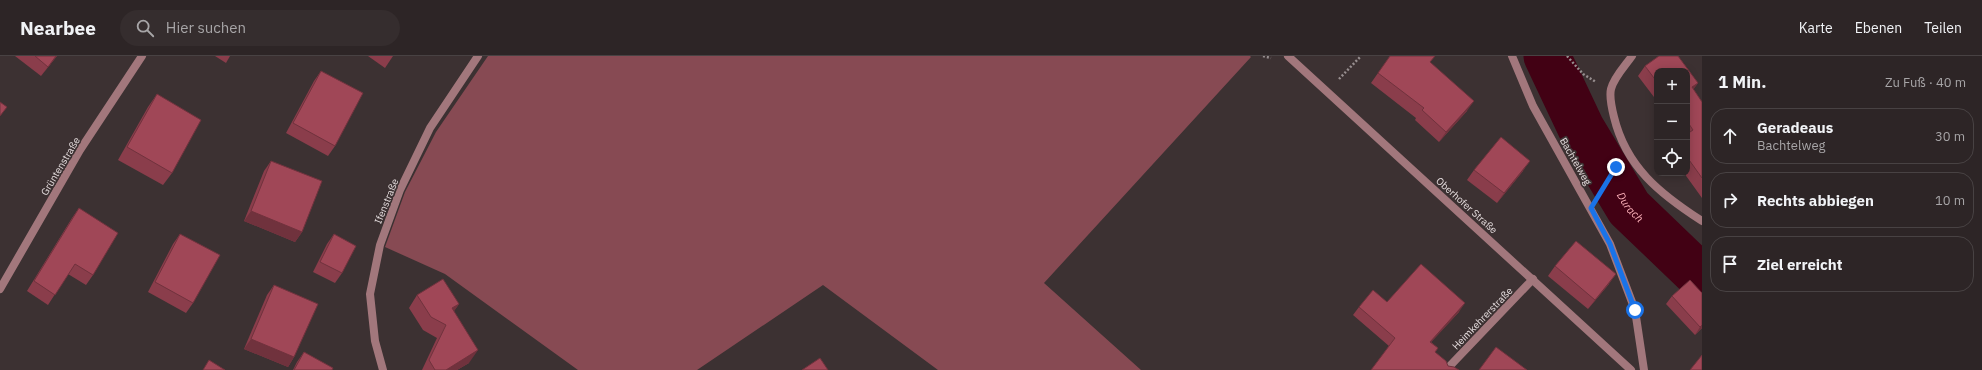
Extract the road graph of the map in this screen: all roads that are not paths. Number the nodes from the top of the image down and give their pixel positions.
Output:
1 (142, 56) edge
2 (478, 56) edge
3 (1288, 56) edge
4 (1512, 56) edge
5 (1632, 56) edge
6 (1702, 221) edge
7 (1533, 279) junction
8 (0, 288) edge
9 (382, 370) edge
10 (1446, 370) edge
11 (1631, 370) edge
12 (1644, 370) edge

1 - 8 street, Grüntenstraße
2 - 9 street, Ifenstraße
3 - 7 street, Oberhofer Straße
4 - 12 street, Bachtelweg
5 - 6 street
7 - 10 street, Heimkehrerstraße
7 - 11 street, Oberhofer Straße

